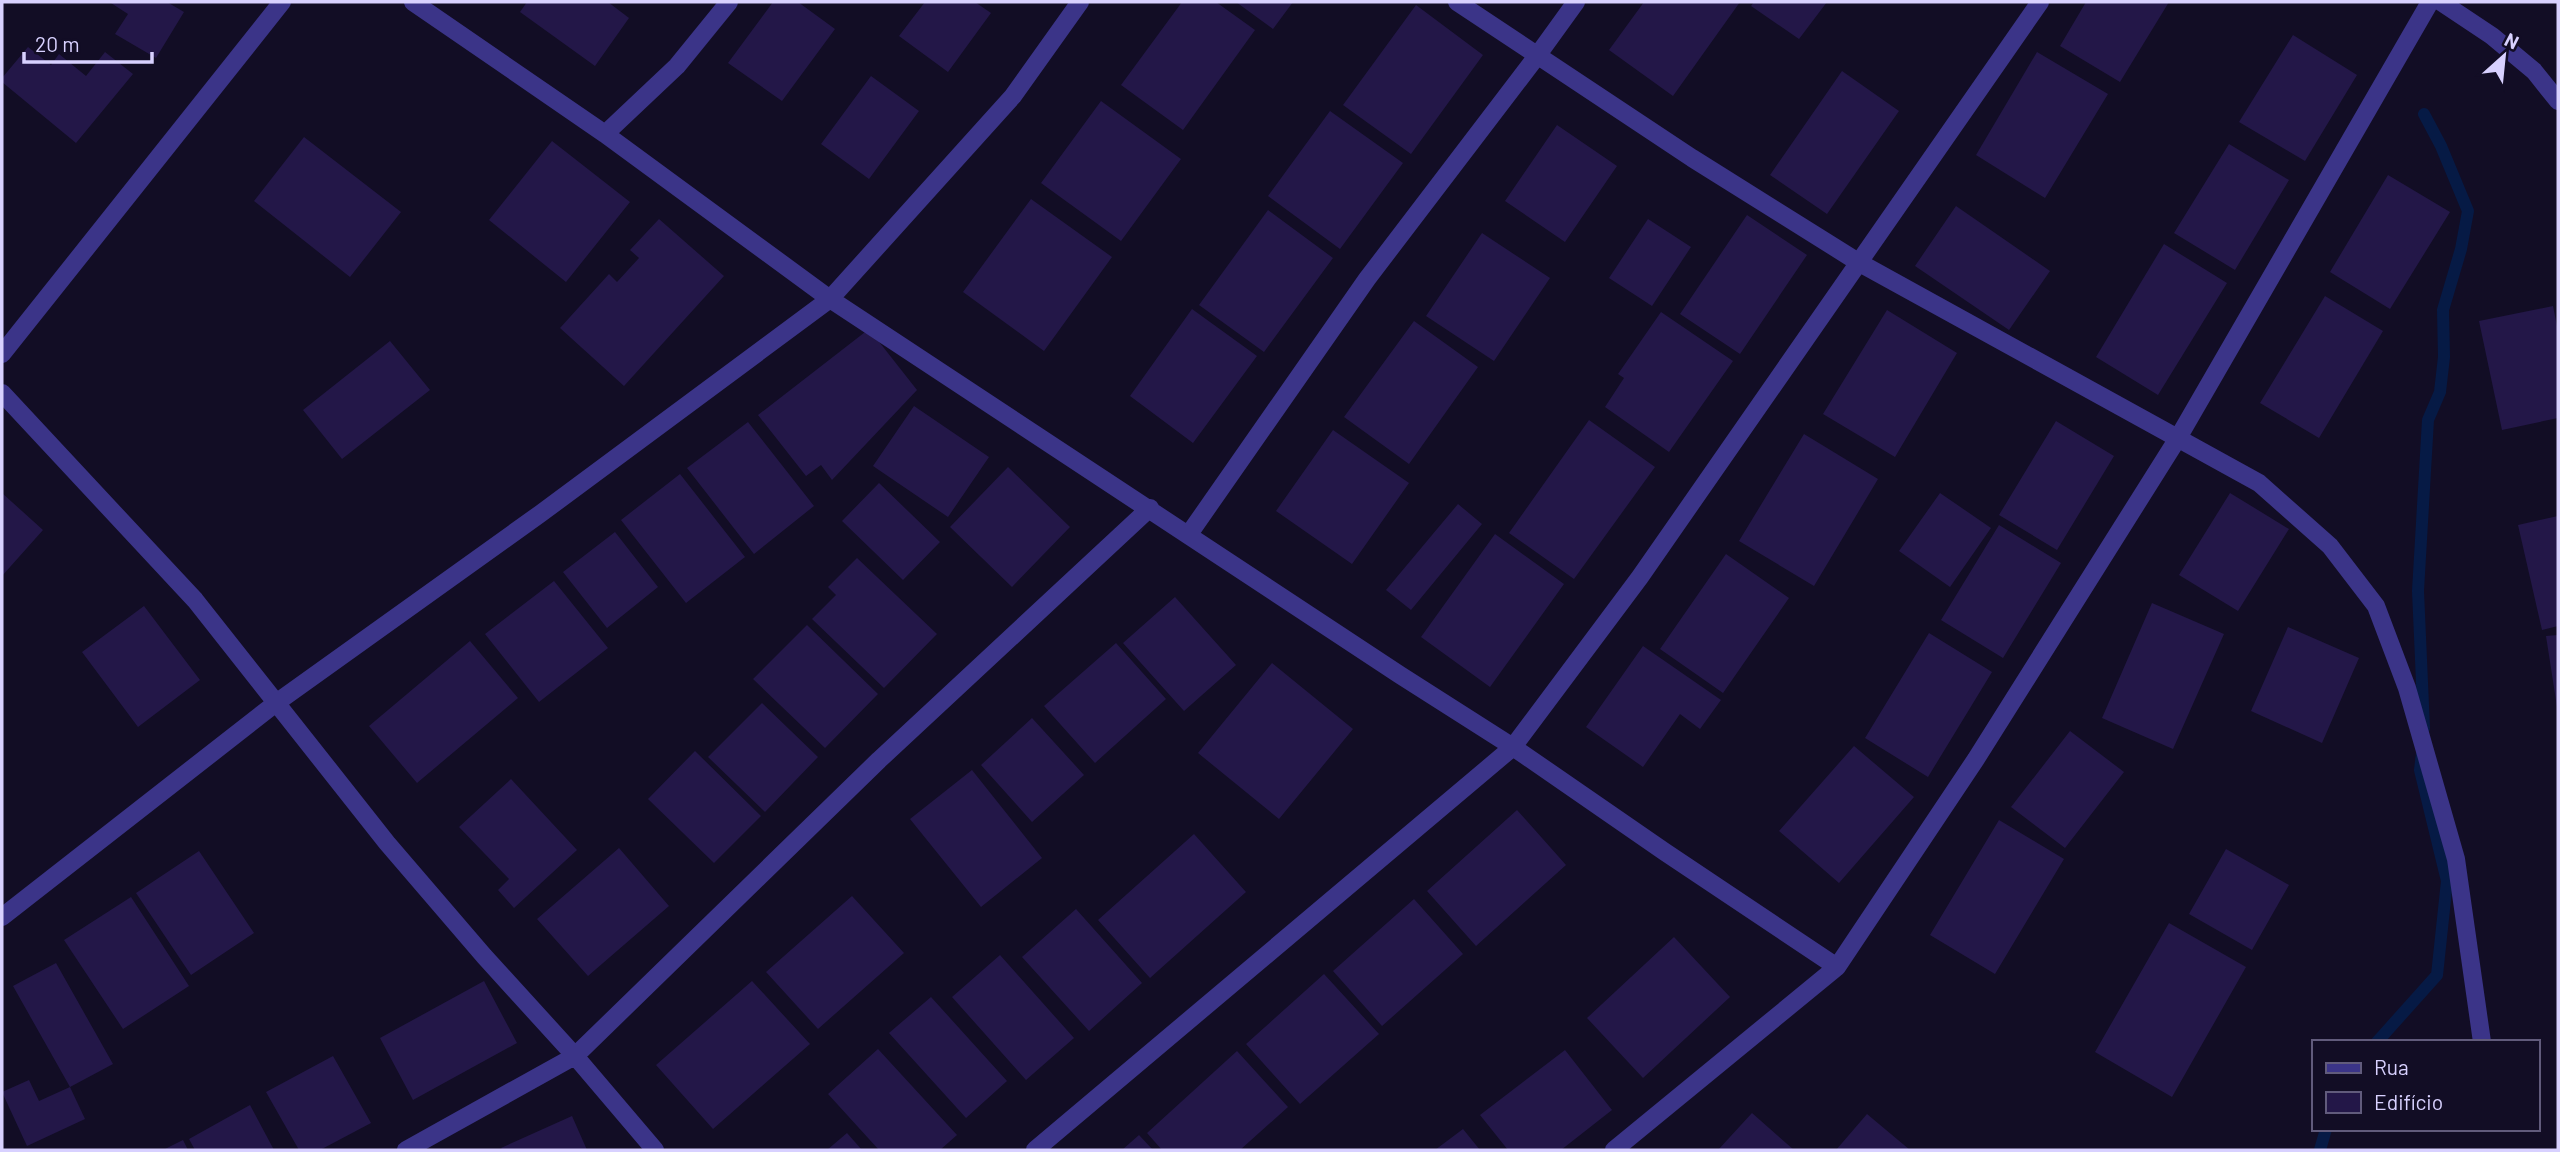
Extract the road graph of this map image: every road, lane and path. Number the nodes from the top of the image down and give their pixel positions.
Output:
1 (282, 2) edge
2 (413, 2) edge
3 (729, 2) edge
4 (1080, 2) edge
5 (1457, 2) edge
6 (1576, 2) edge
7 (2040, 2) edge
8 (2430, 2) edge
9 (2441, 2) edge
10 (1537, 56) junction
11 (2558, 101) edge
12 (605, 134) junction
13 (1858, 262) junction
14 (830, 299) junction
15 (2, 354) edge
16 (2, 393) edge
17 (2178, 438) junction
18 (1150, 508) junction
19 (1189, 534) junction
20 (276, 704) junction
21 (1513, 747) junction
22 (2, 917) edge
23 (1837, 967) junction
24 (2482, 1040) edge
25 (575, 1056) junction
26 (406, 1150) edge
27 (655, 1150) edge
28 (1035, 1150) edge
29 (1614, 1150) edge

1 - 15 street
2 - 12 street
3 - 12 street
4 - 14 street
5 - 10 street
6 - 10 street
7 - 13 street
8 - 17 street
9 - 11 street
10 - 13 street
10 - 19 street
12 - 14 street
13 - 17 street
13 - 21 street
14 - 18 street
14 - 20 street
16 - 20 street
17 - 23 street
17 - 24 street
18 - 19 street
18 - 25 street
19 - 21 street
20 - 22 street
20 - 25 street
21 - 23 street
21 - 28 street
23 - 29 street
25 - 26 street
25 - 27 street

